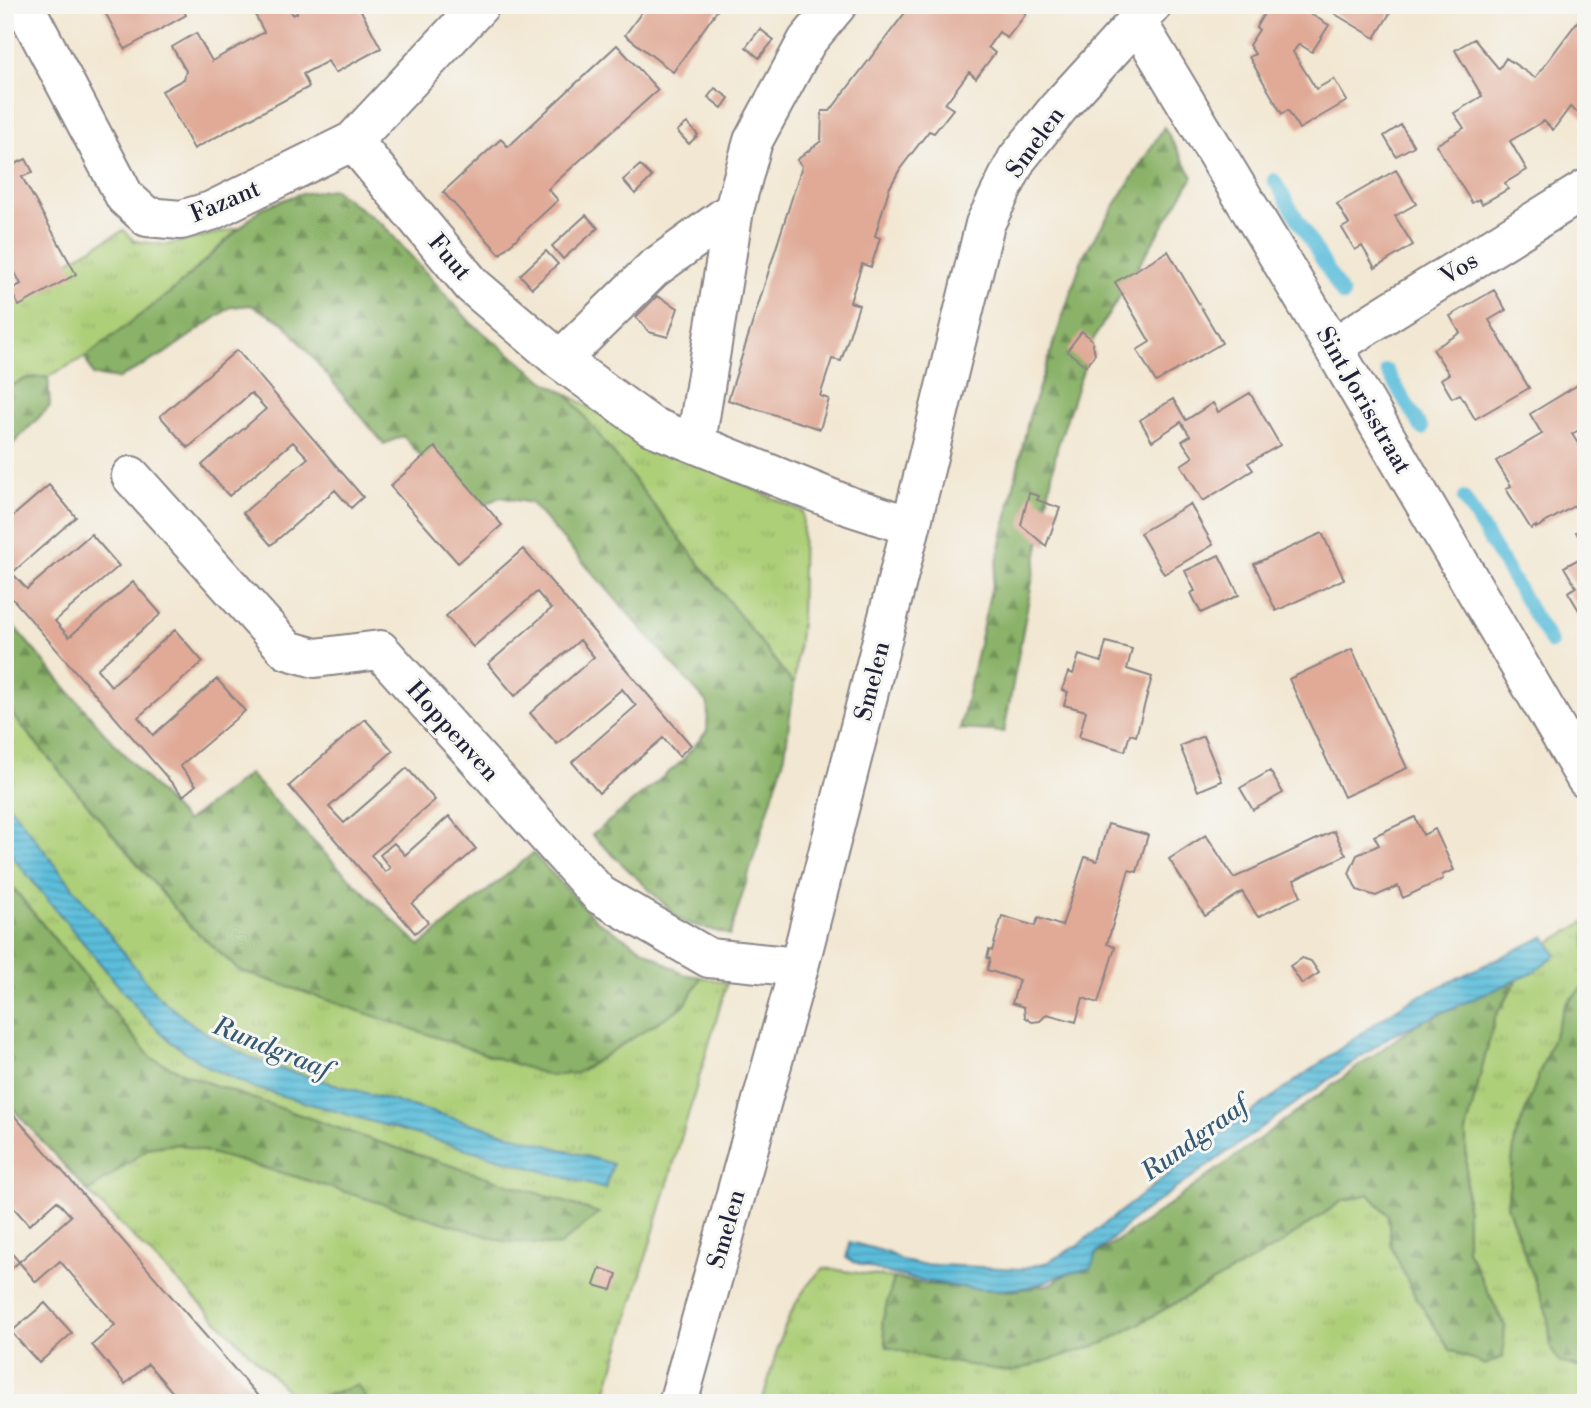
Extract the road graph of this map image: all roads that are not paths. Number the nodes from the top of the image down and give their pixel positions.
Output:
1 (24, 5) edge
2 (480, 5) edge
3 (836, 5) edge
4 (1145, 14) edge
5 (353, 141) junction
6 (1586, 189) edge
7 (734, 210) junction
8 (1333, 347) junction
9 (560, 360) junction
10 (696, 442) junction
11 (131, 476) dead end
12 (911, 526) junction
13 (1586, 779) edge
14 (799, 967) junction
15 (678, 1403) edge

1 - 5 street, Fazant
2 - 5 street, Fazant
3 - 7 street
4 - 8 street, Sint Jorisstraat
4 - 12 street, Smelen
5 - 9 street, Fuut
6 - 8 street, Vos
7 - 9 street
7 - 10 street
8 - 13 street, Sint Jorisstraat
9 - 10 street, Fuut
10 - 12 street, Fuut
11 - 14 street, Hoppenven
12 - 14 street, Smelen
14 - 15 street, Smelen

